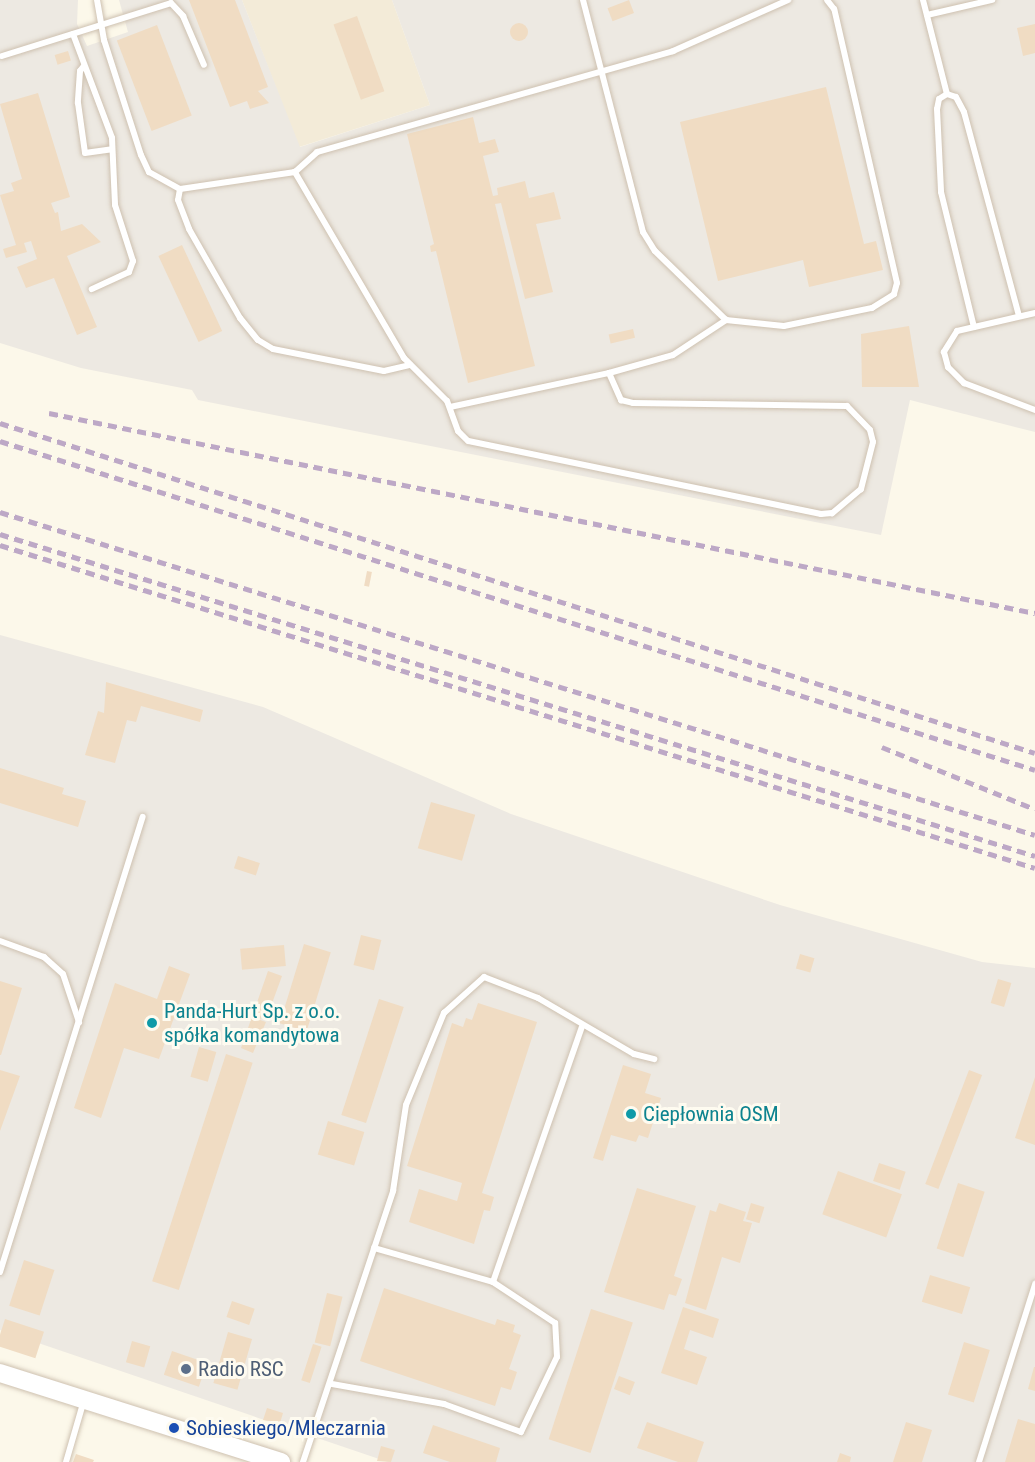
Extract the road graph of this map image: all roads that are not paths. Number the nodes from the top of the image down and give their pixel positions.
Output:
1 (98, 0) edge
2 (583, 0) edge
3 (788, 0) edge
4 (827, 0) edge
5 (923, 0) edge
6 (992, 0) edge
7 (927, 15) junction
8 (101, 27) junction
9 (73, 34) junction
10 (2, 56) dead end
11 (204, 65) dead end
12 (84, 66) junction
13 (602, 71) junction
14 (947, 94) junction
15 (112, 149) junction
16 (295, 172) junction
17 (180, 189) junction
18 (92, 289) dead end
19 (1035, 313) edge
20 (1019, 316) junction
21 (726, 320) junction
22 (974, 327) junction
23 (410, 365) junction
24 (609, 373) junction
25 (450, 407) junction
26 (1035, 410) edge
27 (143, 817) dead end
28 (0, 940) edge
29 (80, 1023) junction
30 (582, 1027) junction
31 (654, 1059) dead end
32 (374, 1248) junction
33 (0, 1272) edge
34 (493, 1282) junction
35 (1035, 1284) edge
36 (1, 1376) edge
37 (332, 1384) junction
38 (84, 1400) junction
39 (66, 1462) edge
40 (281, 1462) edge
41 (303, 1462) edge
42 (979, 1462) edge

1 - 8 lane
2 - 13 lane
3 - 13 lane
4 - 21 lane
5 - 7 lane
6 - 7 lane
7 - 14 lane
8 - 9 lane
8 - 11 lane
8 - 17 lane
9 - 10 lane
9 - 12 lane
12 - 15 lane
12 - 15 lane
13 - 16 lane
13 - 21 lane
14 - 20 lane
14 - 22 lane
15 - 18 lane
16 - 17 lane
16 - 23 lane
17 - 23 lane
19 - 20 lane
20 - 22 lane
21 - 24 lane
22 - 26 lane
23 - 25 lane
24 - 25 lane
24 - 25 lane
27 - 29 lane
28 - 29 lane
29 - 33 lane
30 - 31 lane
30 - 32 lane
30 - 34 lane
32 - 34 lane
32 - 37 lane
34 - 37 lane
35 - 42 lane
36 - 38 main road
37 - 41 lane
38 - 39 lane
38 - 40 main road

